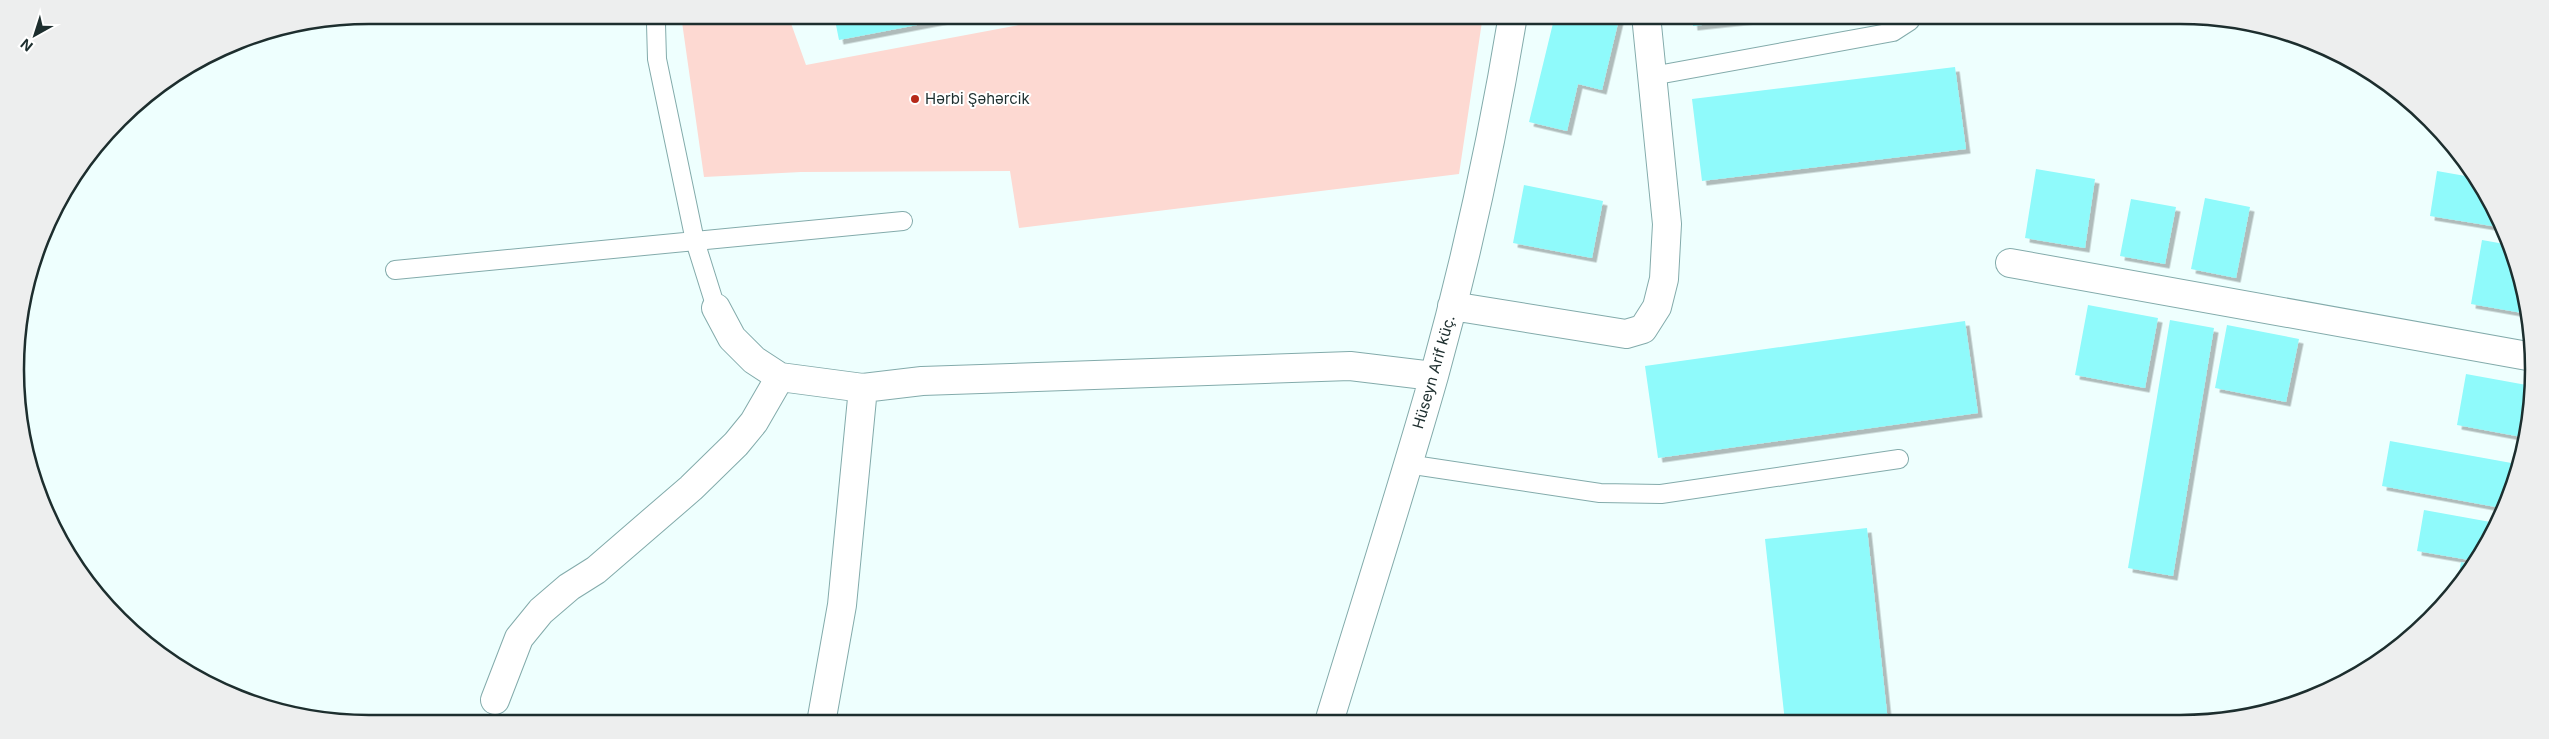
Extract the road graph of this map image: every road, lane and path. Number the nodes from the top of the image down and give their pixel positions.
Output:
1 (656, 24) edge
2 (1511, 24) edge
3 (1647, 24) edge
4 (1905, 24) edge
5 (1652, 76) junction
6 (903, 222) dead end
7 (694, 241) junction
8 (2010, 263) dead end
9 (396, 270) dead end
10 (1452, 306) junction
11 (716, 308) joint
12 (2525, 355) edge
13 (780, 376) junction
14 (1434, 376) junction
15 (863, 388) junction
16 (1899, 458) dead end
17 (1407, 464) junction
18 (495, 700) dead end
19 (822, 715) edge
20 (1331, 715) edge

1 - 7 lane
2 - 10 street, Hüseyn Arif küç.
3 - 5 street
4 - 5 lane
5 - 10 street
6 - 7 lane
7 - 9 lane
7 - 11 lane
8 - 12 street
10 - 14 street, Hüseyn Arif küç.
11 - 13 street
13 - 15 street
13 - 18 street
14 - 15 street
14 - 17 street, Hüseyn Arif küç.
15 - 19 street
16 - 17 lane
17 - 20 street, Hüseyn Arif küç.

